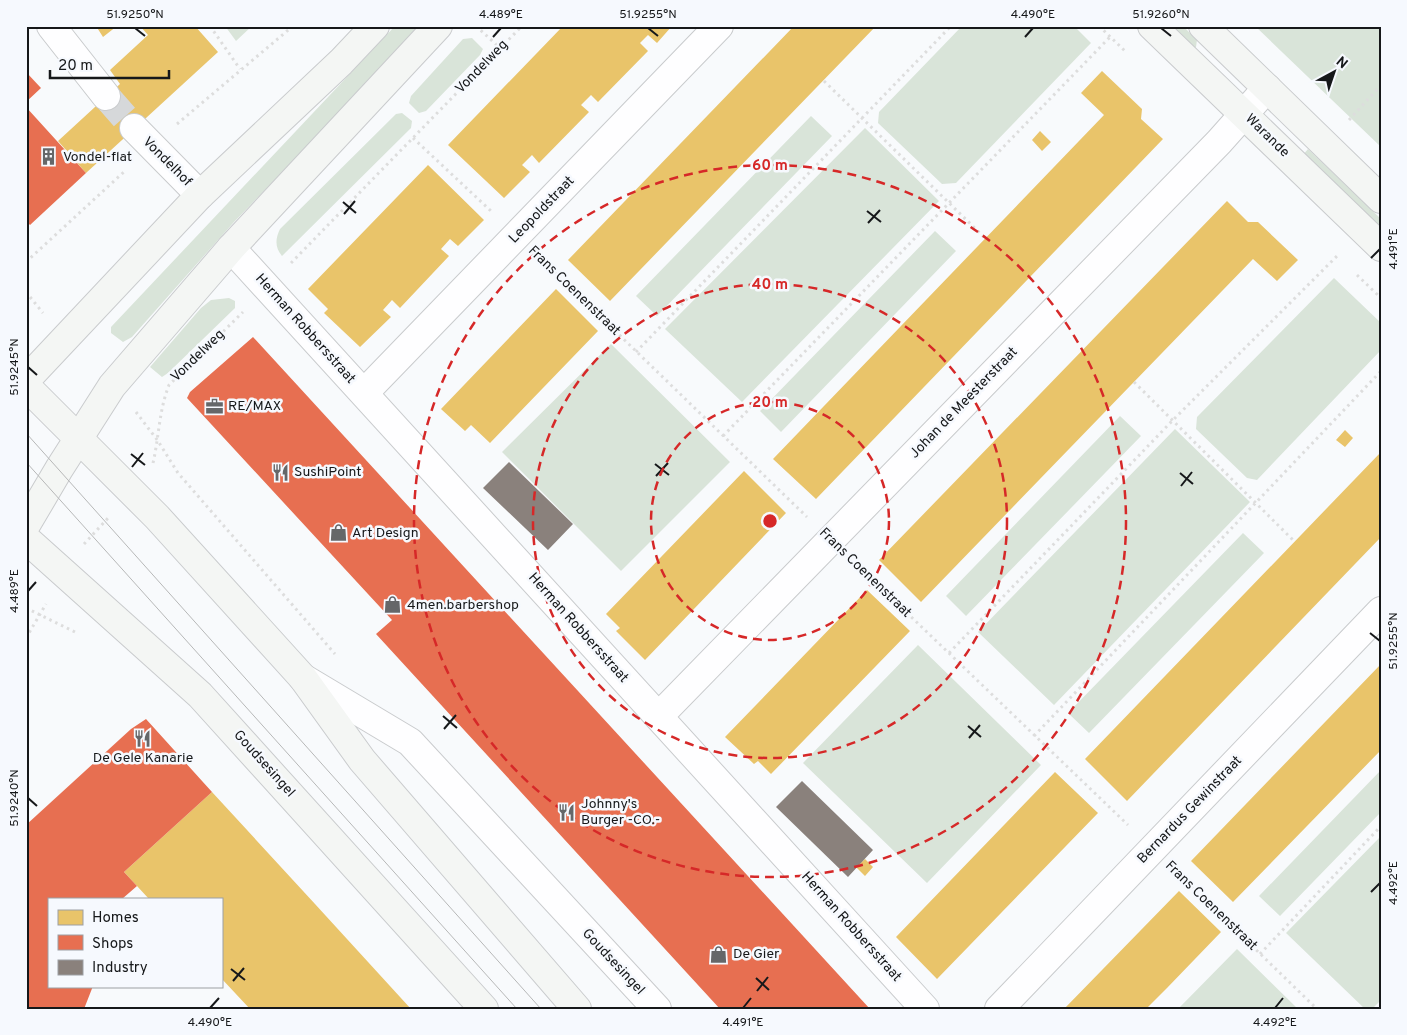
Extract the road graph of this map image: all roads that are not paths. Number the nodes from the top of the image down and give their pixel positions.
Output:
1 (51, 26) edge
2 (375, 26) edge
3 (438, 26) edge
4 (719, 26) edge
5 (1152, 26) edge
6 (1203, 26) edge
7 (1267, 88) junction
8 (106, 96) tunnel mouth
9 (1244, 114) junction
10 (134, 128) tunnel mouth
11 (200, 195) junction
12 (1381, 199) edge
13 (1381, 247) edge
14 (231, 248) junction
15 (26, 380) edge
16 (26, 386) edge
17 (364, 393) junction
18 (79, 438) junction
19 (26, 525) edge
20 (26, 539) edge
21 (1381, 611) edge
22 (303, 678) junction
23 (659, 716) junction
24 (484, 1009) edge
25 (577, 1009) edge
26 (657, 1009) edge
27 (925, 1009) edge
28 (999, 1009) edge

1 - 8 street
2 - 11 street
3 - 14 street
4 - 17 street, Leopoldstraat
5 - 9 street, Warande
6 - 7 street
7 - 9 street, Johan de Meesterstraat
7 - 12 street
9 - 13 street, Warande
9 - 23 street, Johan de Meesterstraat
10 - 11 street, Vondelhof
11 - 15 street
14 - 17 street, Herman Robbersstraat
14 - 18 street
16 - 18 street, Goudsesingel
17 - 23 street, Herman Robbersstraat
18 - 19 street
18 - 22 street, Goudsesingel
20 - 24 street, Goudsesingel
21 - 28 street, Bernardus Gewinstraat
22 - 25 street, Goudsesingel
22 - 26 street, Goudsesingel
23 - 27 street, Herman Robbersstraat

